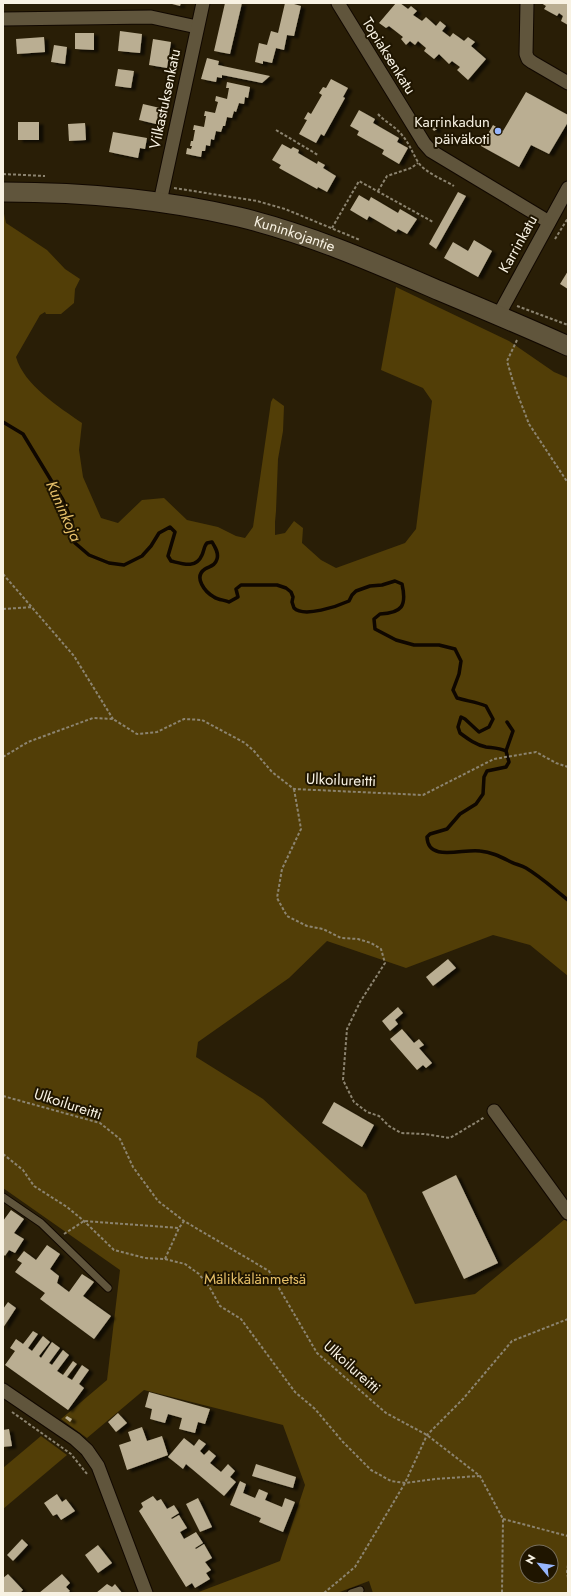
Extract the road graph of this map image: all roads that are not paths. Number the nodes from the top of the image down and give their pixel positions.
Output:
1 (203, 3) edge
2 (338, 3) edge
3 (527, 3) edge
4 (3, 19) edge
5 (197, 27) junction
6 (568, 83) edge
7 (568, 188) edge
8 (3, 192) edge
9 (160, 202) junction
10 (549, 222) junction
11 (498, 316) junction
12 (568, 346) edge
13 (494, 1111) road end
14 (3, 1197) edge
15 (568, 1213) edge
16 (108, 1288) dead end
17 (3, 1390) edge
18 (360, 1590) dead end
19 (146, 1593) edge
20 (351, 1593) edge

1 - 5 street, Vilkastuksenkatu
2 - 10 street, Topiaksenkatu
3 - 6 street
4 - 5 street
5 - 9 street, Vilkastuksenkatu
7 - 10 street, Karrinkatu
8 - 9 main road, Kuninkojantie
9 - 11 main road, Kuninkojantie
10 - 11 street, Karrinkatu
11 - 12 main road, Kuninkojantie
13 - 15 street
14 - 16 lane
17 - 19 street
18 - 20 lane

